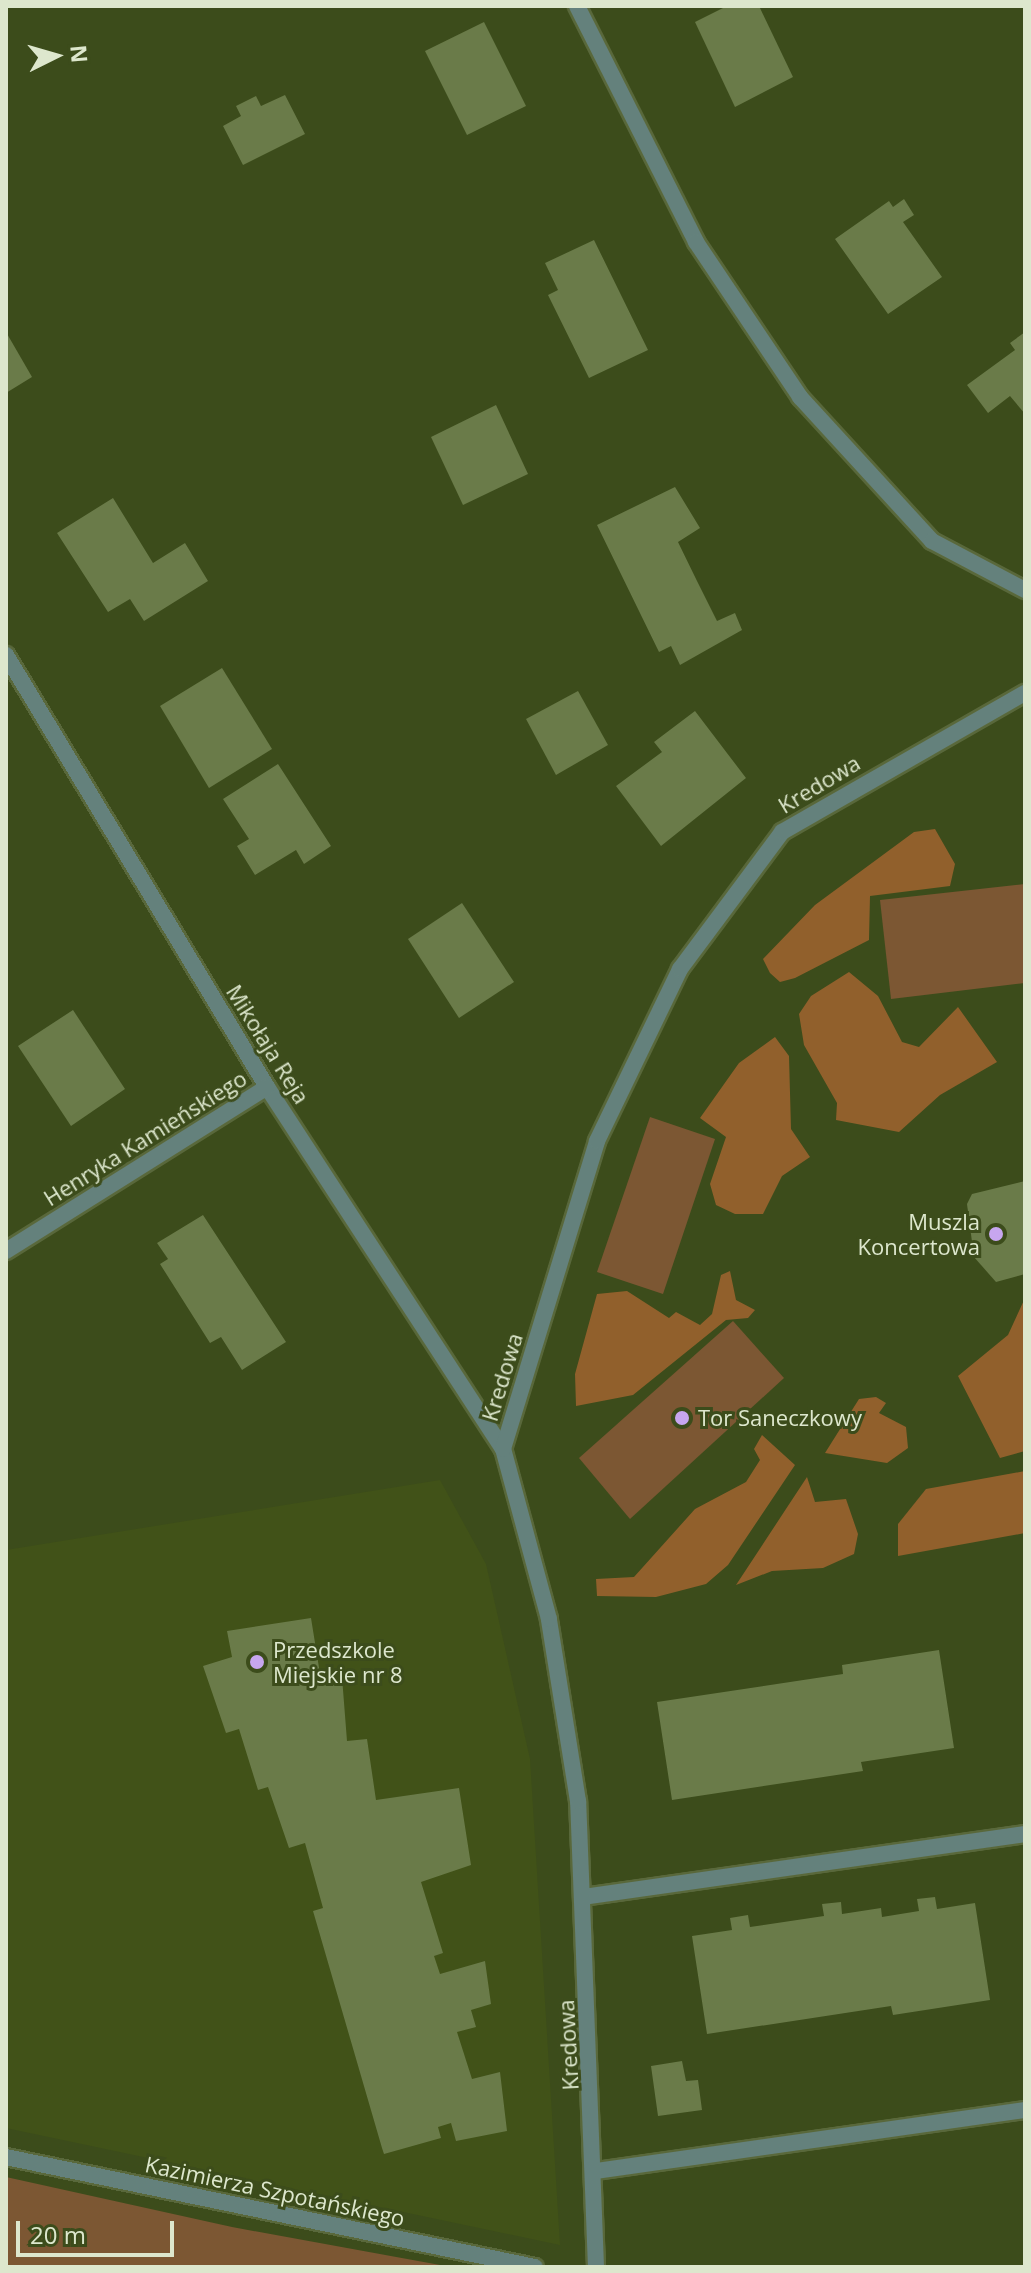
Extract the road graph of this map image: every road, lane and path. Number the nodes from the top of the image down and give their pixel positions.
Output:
1 (577, 6) edge
2 (1025, 590) edge
3 (6, 655) edge
4 (1025, 693) edge
5 (267, 1087) junction
6 (6, 1251) edge
7 (503, 1449) junction
8 (1025, 1834) edge
9 (583, 1897) junction
10 (1025, 2110) edge
11 (6, 2157) edge
12 (596, 2171) junction
13 (535, 2267) edge
14 (596, 2267) edge

1 - 2 street
3 - 5 street, Mikołaja Reja
4 - 7 street, Kredowa
5 - 6 street, Henryka Kamieńskiego
5 - 7 street, Mikołaja Reja
7 - 9 street, Kredowa
8 - 9 street
9 - 12 street, Kredowa
10 - 12 street
11 - 13 street, Kazimierza Szpotańskiego
12 - 14 street, Kredowa

